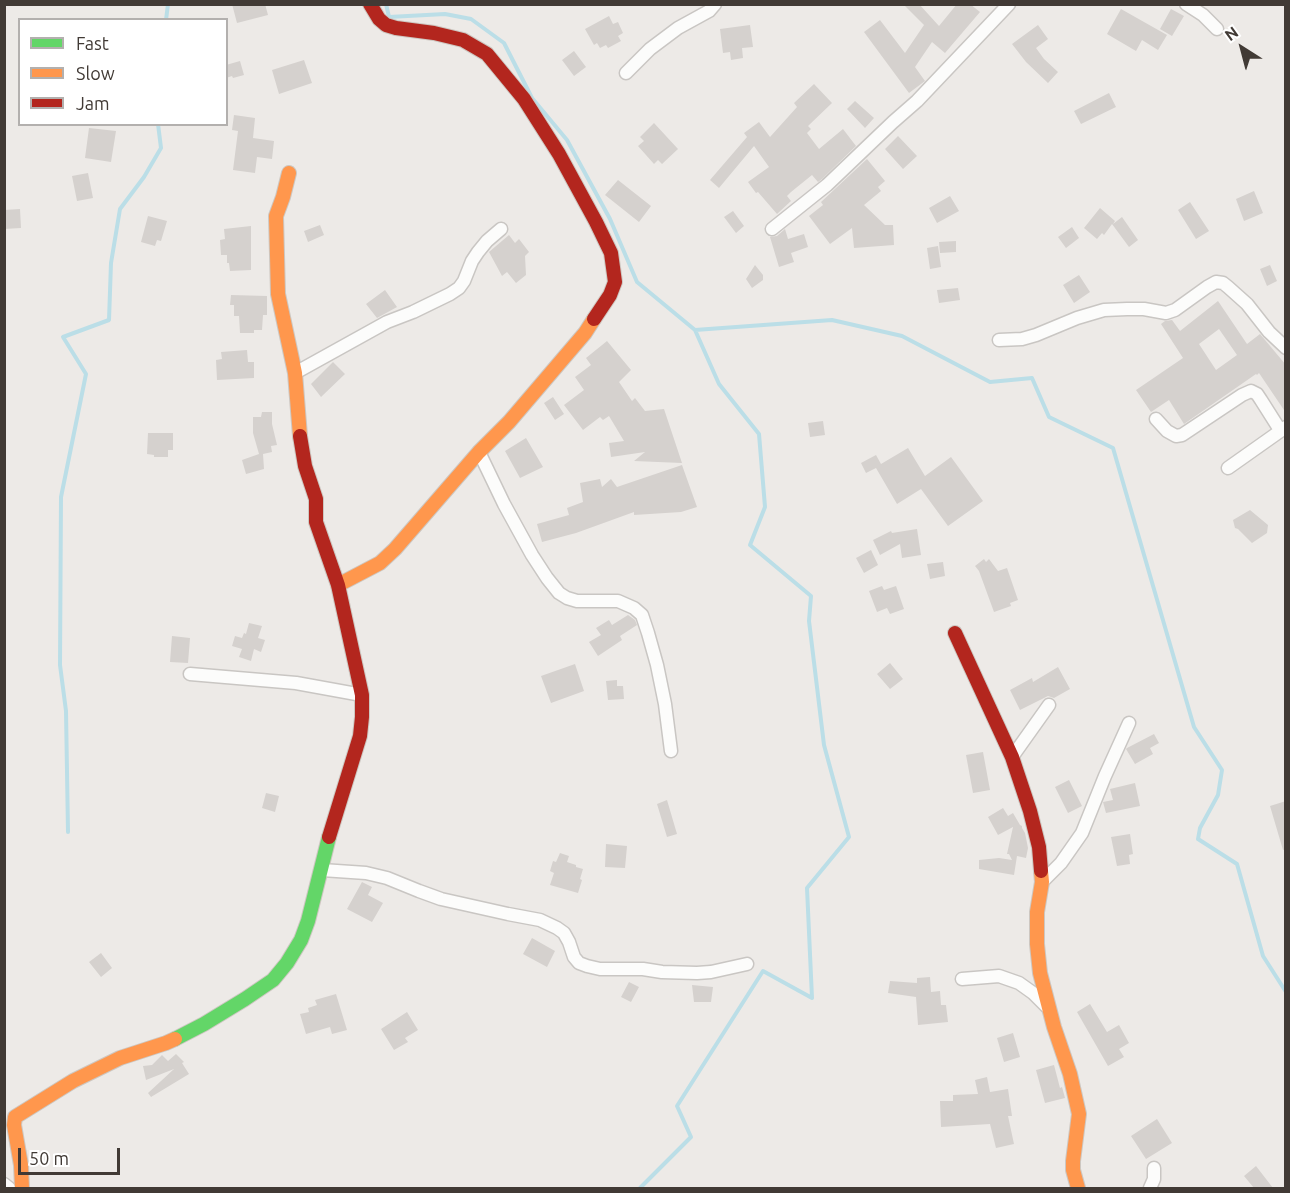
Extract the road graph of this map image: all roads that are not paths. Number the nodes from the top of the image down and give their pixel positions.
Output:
1 (370, 4) edge
2 (715, 4) edge
3 (1009, 4) edge
4 (1186, 4) edge
5 (1217, 29) dead end
6 (626, 73) dead end
7 (289, 173) dead end
8 (501, 229) dead end
9 (772, 229) dead end
10 (999, 340) dead end
11 (1286, 348) edge
12 (295, 373) junction
13 (1156, 419) dead end
14 (1283, 428) edge
15 (479, 452) junction
16 (1228, 468) dead end
17 (338, 585) junction
18 (955, 633) dead end
19 (190, 674) dead end
20 (362, 695) junction
21 (1049, 705) dead end
22 (1129, 723) dead end
23 (670, 751) dead end
24 (1011, 757) junction
25 (322, 870) junction
26 (1042, 882) junction
27 (747, 964) dead end
28 (962, 979) dead end
29 (1050, 1010) junction
30 (1154, 1168) dead end
31 (4, 1184) edge
32 (9, 1188) edge
33 (22, 1188) edge
34 (1078, 1188) edge
35 (1150, 1188) edge

1 - 15 street
2 - 6 street
3 - 9 street
4 - 5 street
7 - 12 street
8 - 12 street
10 - 11 street
12 - 17 street
13 - 14 street
14 - 16 street
15 - 17 street
15 - 23 street
17 - 20 street
18 - 24 street
19 - 20 street
20 - 25 street
21 - 24 street
22 - 26 street
24 - 26 street
25 - 27 street
25 - 33 street
26 - 29 street
28 - 29 street
29 - 34 street
30 - 35 street
31 - 32 street

